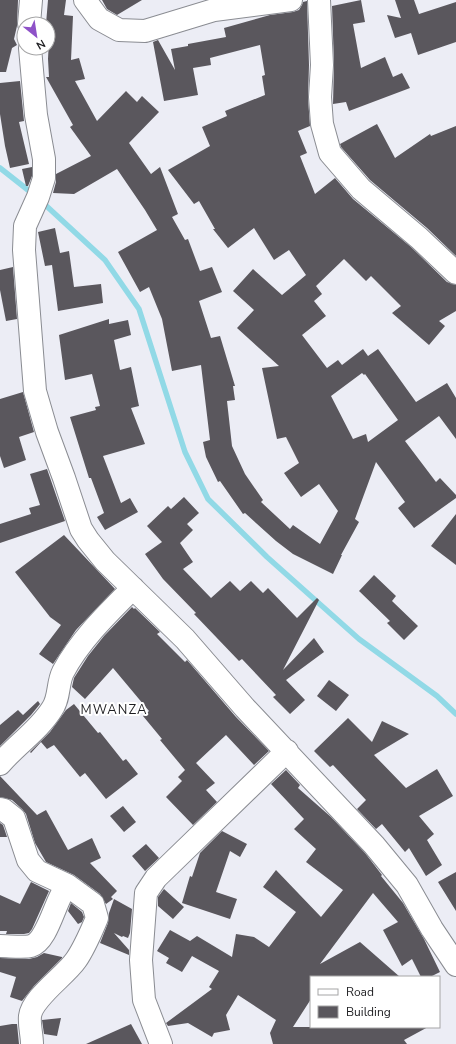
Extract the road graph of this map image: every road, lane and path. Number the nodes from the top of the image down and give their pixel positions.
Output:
1 (31, 0) edge
2 (85, 0) edge
3 (291, 0) edge
4 (319, 0) edge
5 (30, 16) edge
6 (31, 56) edge
7 (456, 273) edge
8 (133, 588) junction
9 (287, 751) junction
10 (0, 764) edge
11 (0, 808) edge
12 (67, 885) junction
13 (0, 946) edge
14 (456, 964) edge
15 (32, 1044) edge
16 (161, 1044) edge

1 - 5 street
2 - 3 street
4 - 7 street
6 - 8 street
8 - 9 street
8 - 10 street
9 - 14 street
9 - 16 street
11 - 12 street
12 - 13 street
12 - 15 street

